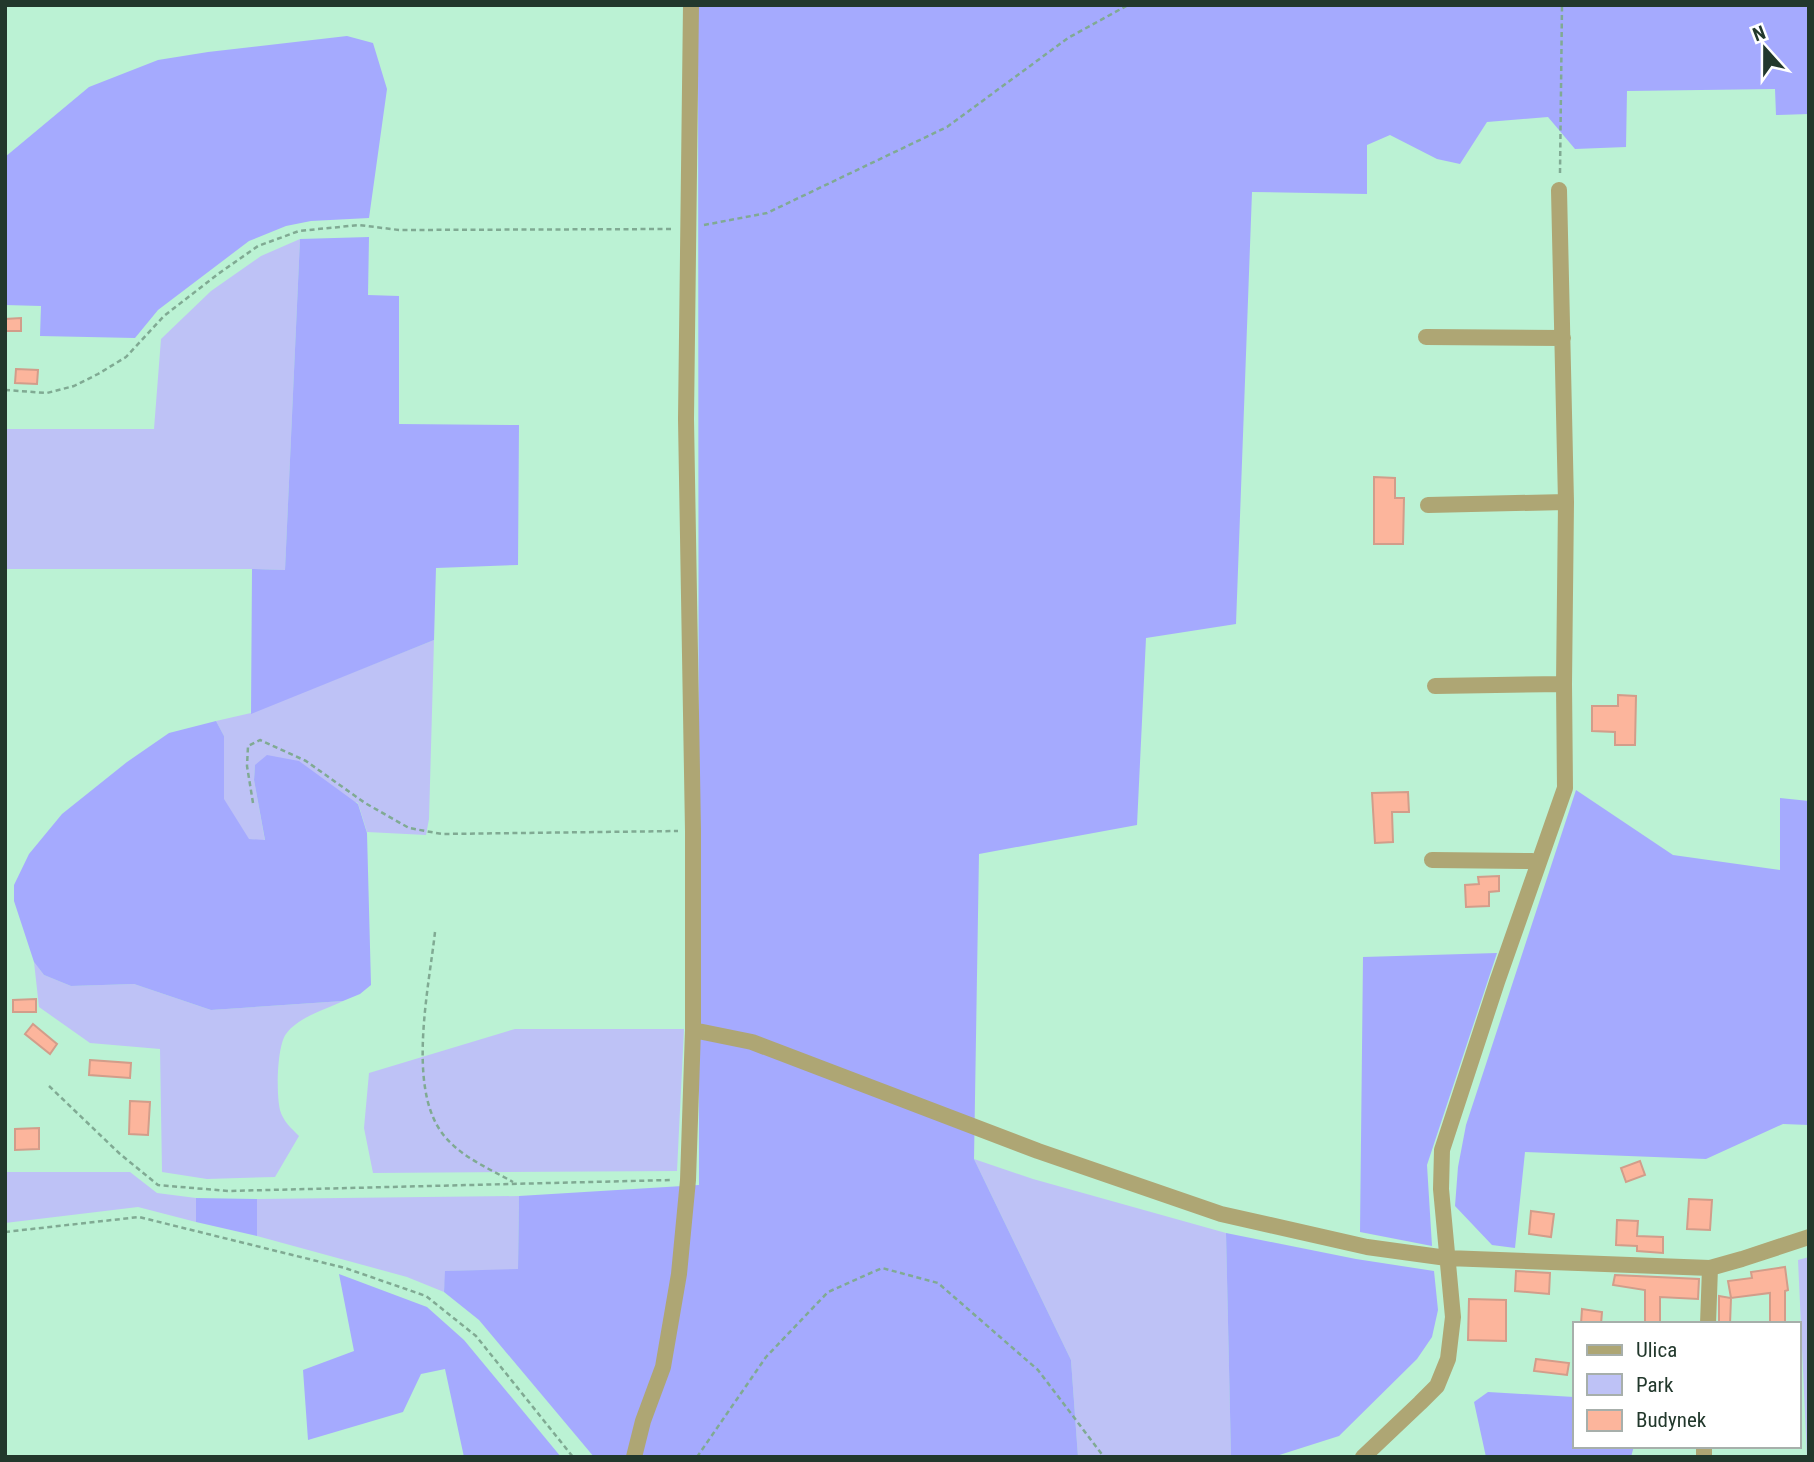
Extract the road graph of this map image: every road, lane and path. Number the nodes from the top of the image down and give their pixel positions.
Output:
1 (691, 5) edge
2 (1128, 5) edge
3 (1562, 5) edge
4 (1559, 190) joint
5 (689, 229) junction
6 (1426, 337) dead end
7 (1563, 338) junction
8 (5, 390) edge
9 (1566, 502) junction
10 (1428, 505) dead end
11 (1564, 684) junction
12 (1435, 685) dead end
13 (253, 803) dead end
14 (693, 831) junction
15 (1432, 860) dead end
16 (1539, 862) junction
17 (435, 932) dead end
18 (693, 1030) junction
19 (49, 1086) dead end
20 (688, 1180) junction
21 (516, 1183) junction
22 (5, 1231) edge
23 (1809, 1237) edge
24 (1447, 1258) junction
25 (1710, 1268) junction
26 (1708, 1322) edge
27 (572, 1457) edge
28 (634, 1457) edge
29 (697, 1457) edge
30 (1104, 1457) edge
31 (1363, 1457) edge

1 - 5 street
2 - 5 path
3 - 4 path
4 - 7 street
5 - 8 path
5 - 14 street
6 - 7 street
7 - 9 street
9 - 10 street
9 - 11 street
11 - 12 street
11 - 16 street
13 - 14 path
14 - 18 street
15 - 16 street
16 - 24 street
17 - 21 path
18 - 20 street
18 - 24 street
19 - 21 path
20 - 21 path
20 - 28 street
22 - 27 path
23 - 25 street
24 - 25 street
24 - 31 street
25 - 26 street
29 - 30 path

